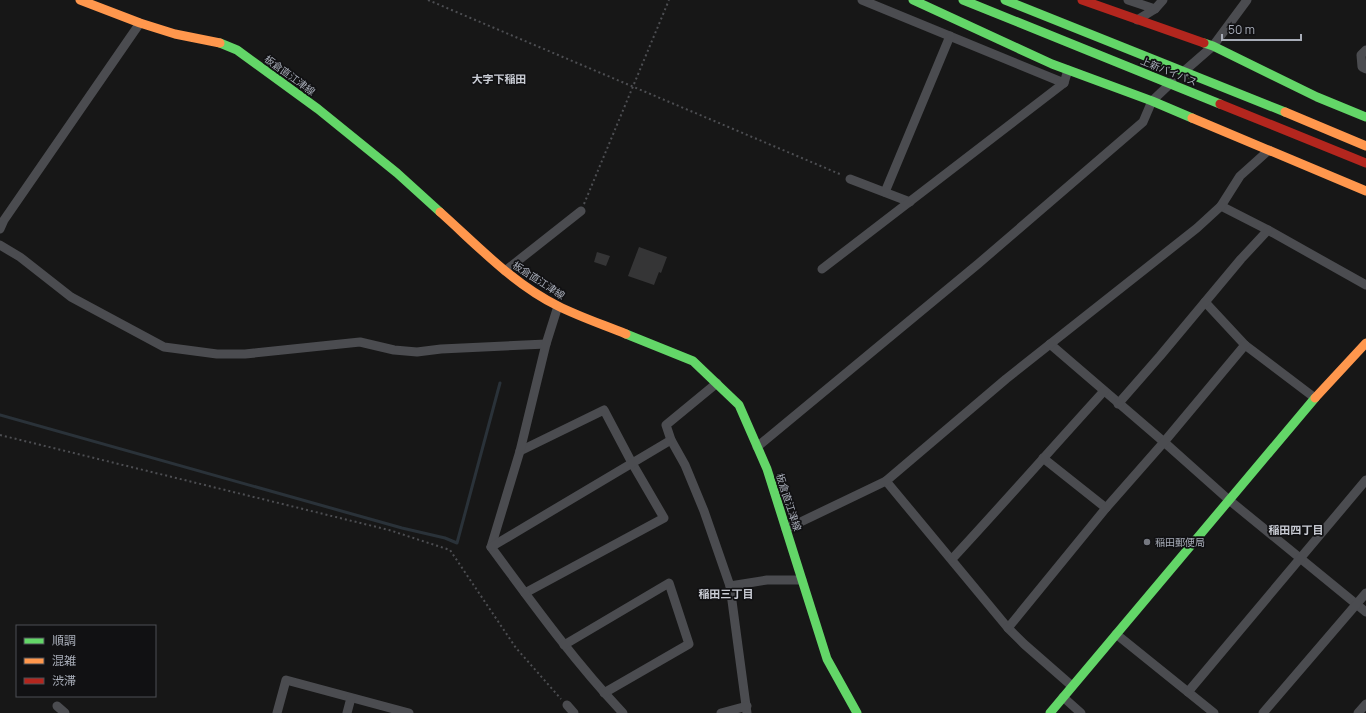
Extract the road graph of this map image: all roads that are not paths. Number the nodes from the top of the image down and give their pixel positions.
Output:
1 (80, 0) edge
2 (862, 0) edge
3 (913, 0) edge
4 (963, 0) edge
5 (1005, 0) edge
6 (1082, 0) edge
7 (1128, 0) edge
8 (1164, 0) edge
9 (1247, 0) edge
10 (1155, 9) junction
11 (1137, 20) junction
12 (140, 23) junction
13 (950, 36) junction
14 (1213, 46) junction
15 (1366, 50) edge
16 (1366, 69) edge
17 (1068, 70) junction
18 (1064, 83) junction
19 (1152, 100) junction
20 (1366, 117) edge
21 (1366, 146) edge
22 (1269, 150) junction
23 (1366, 163) edge
24 (850, 179) road end
25 (1366, 191) edge
26 (885, 192) junction
27 (910, 202) junction
28 (1221, 206) junction
29 (581, 211) road end
30 (2, 219) edge
31 (0, 229) edge
32 (1268, 230) junction
33 (0, 245) edge
34 (822, 269) dead end
35 (505, 271) junction
36 (1366, 285) edge
37 (1205, 302) junction
38 (558, 306) junction
39 (1366, 343) edge
40 (546, 344) junction
41 (1050, 344) junction
42 (1245, 345) junction
43 (717, 382) junction
44 (1104, 392) junction
45 (1315, 398) junction
46 (1118, 404) junction
47 (671, 440) junction
48 (1164, 442) junction
49 (757, 447) junction
50 (520, 451) junction
51 (1044, 458) junction
52 (632, 463) junction
53 (1366, 480) edge
54 (886, 481) junction
55 (1228, 500) junction
56 (1106, 508) junction
57 (786, 529) junction
58 (491, 547) junction
59 (952, 559) junction
60 (1301, 559) junction
61 (802, 580) junction
62 (730, 586) junction
63 (525, 592) junction
64 (1366, 593) edge
65 (1357, 604) junction
66 (1366, 612) edge
67 (1008, 628) junction
68 (1116, 634) junction
69 (564, 645) junction
70 (1072, 686) junction
71 (1188, 692) junction
72 (604, 693) junction
73 (1063, 697) junction
74 (351, 698) junction
75 (1366, 704) edge
76 (57, 706) dead end
77 (567, 706) road end
78 (747, 709) edge
79 (65, 713) edge
80 (277, 713) edge
81 (347, 713) edge
82 (409, 713) edge
83 (574, 713) edge
84 (623, 713) edge
85 (721, 713) edge
86 (857, 713) edge
87 (1050, 713) edge
88 (1081, 713) edge
89 (1214, 713) edge
90 (1263, 713) edge
91 (1358, 713) edge

1 - 12 main road, 板倉直江津線
2 - 13 street
3 - 17 main road
4 - 23 main road, 上新バイパス
5 - 21 main road, 上新バイパス
6 - 11 main road
7 - 10 street
8 - 10 street
9 - 14 street
10 - 11 street
11 - 14 main road
12 - 30 street
12 - 35 main road, 板倉直江津線
13 - 18 street
13 - 26 street
14 - 19 street
14 - 20 main road
15 - 16 street
17 - 18 street
17 - 19 main road
18 - 27 street
19 - 22 main road
19 - 49 street
22 - 25 main road
22 - 28 street
24 - 26 street
26 - 27 street
27 - 34 street
28 - 32 street
28 - 41 street
29 - 35 street
30 - 31 street
32 - 36 street
32 - 37 street
33 - 40 street
35 - 38 main road, 板倉直江津線
37 - 42 street
37 - 46 street
38 - 40 street
38 - 43 main road, 板倉直江津線
39 - 45 main road
40 - 50 street
41 - 44 street
41 - 54 street
42 - 45 street
42 - 48 street
43 - 47 street
43 - 49 main road, 板倉直江津線
44 - 46 street
44 - 51 street
45 - 55 main road
46 - 48 street
47 - 52 street
47 - 62 street
48 - 55 street
48 - 56 street
49 - 57 main road, 板倉直江津線
50 - 52 street
50 - 58 street
51 - 56 street
51 - 59 street
52 - 58 street
52 - 63 street
53 - 60 street
54 - 57 street
54 - 59 street
55 - 60 street
55 - 68 main road
56 - 67 street
57 - 61 main road, 板倉直江津線
58 - 63 street
59 - 67 street
60 - 65 street
60 - 71 street
61 - 62 street
61 - 86 main road, 板倉直江津線
62 - 78 street
63 - 69 street
64 - 65 street
65 - 66 street
65 - 90 street
67 - 70 street
68 - 70 main road
68 - 71 street
69 - 72 street
69 - 72 street
70 - 73 main road
71 - 89 street
72 - 84 street
73 - 87 main road
73 - 88 street
74 - 80 street
74 - 81 street
74 - 82 street
75 - 91 street
76 - 79 street
77 - 83 street
78 - 85 street

